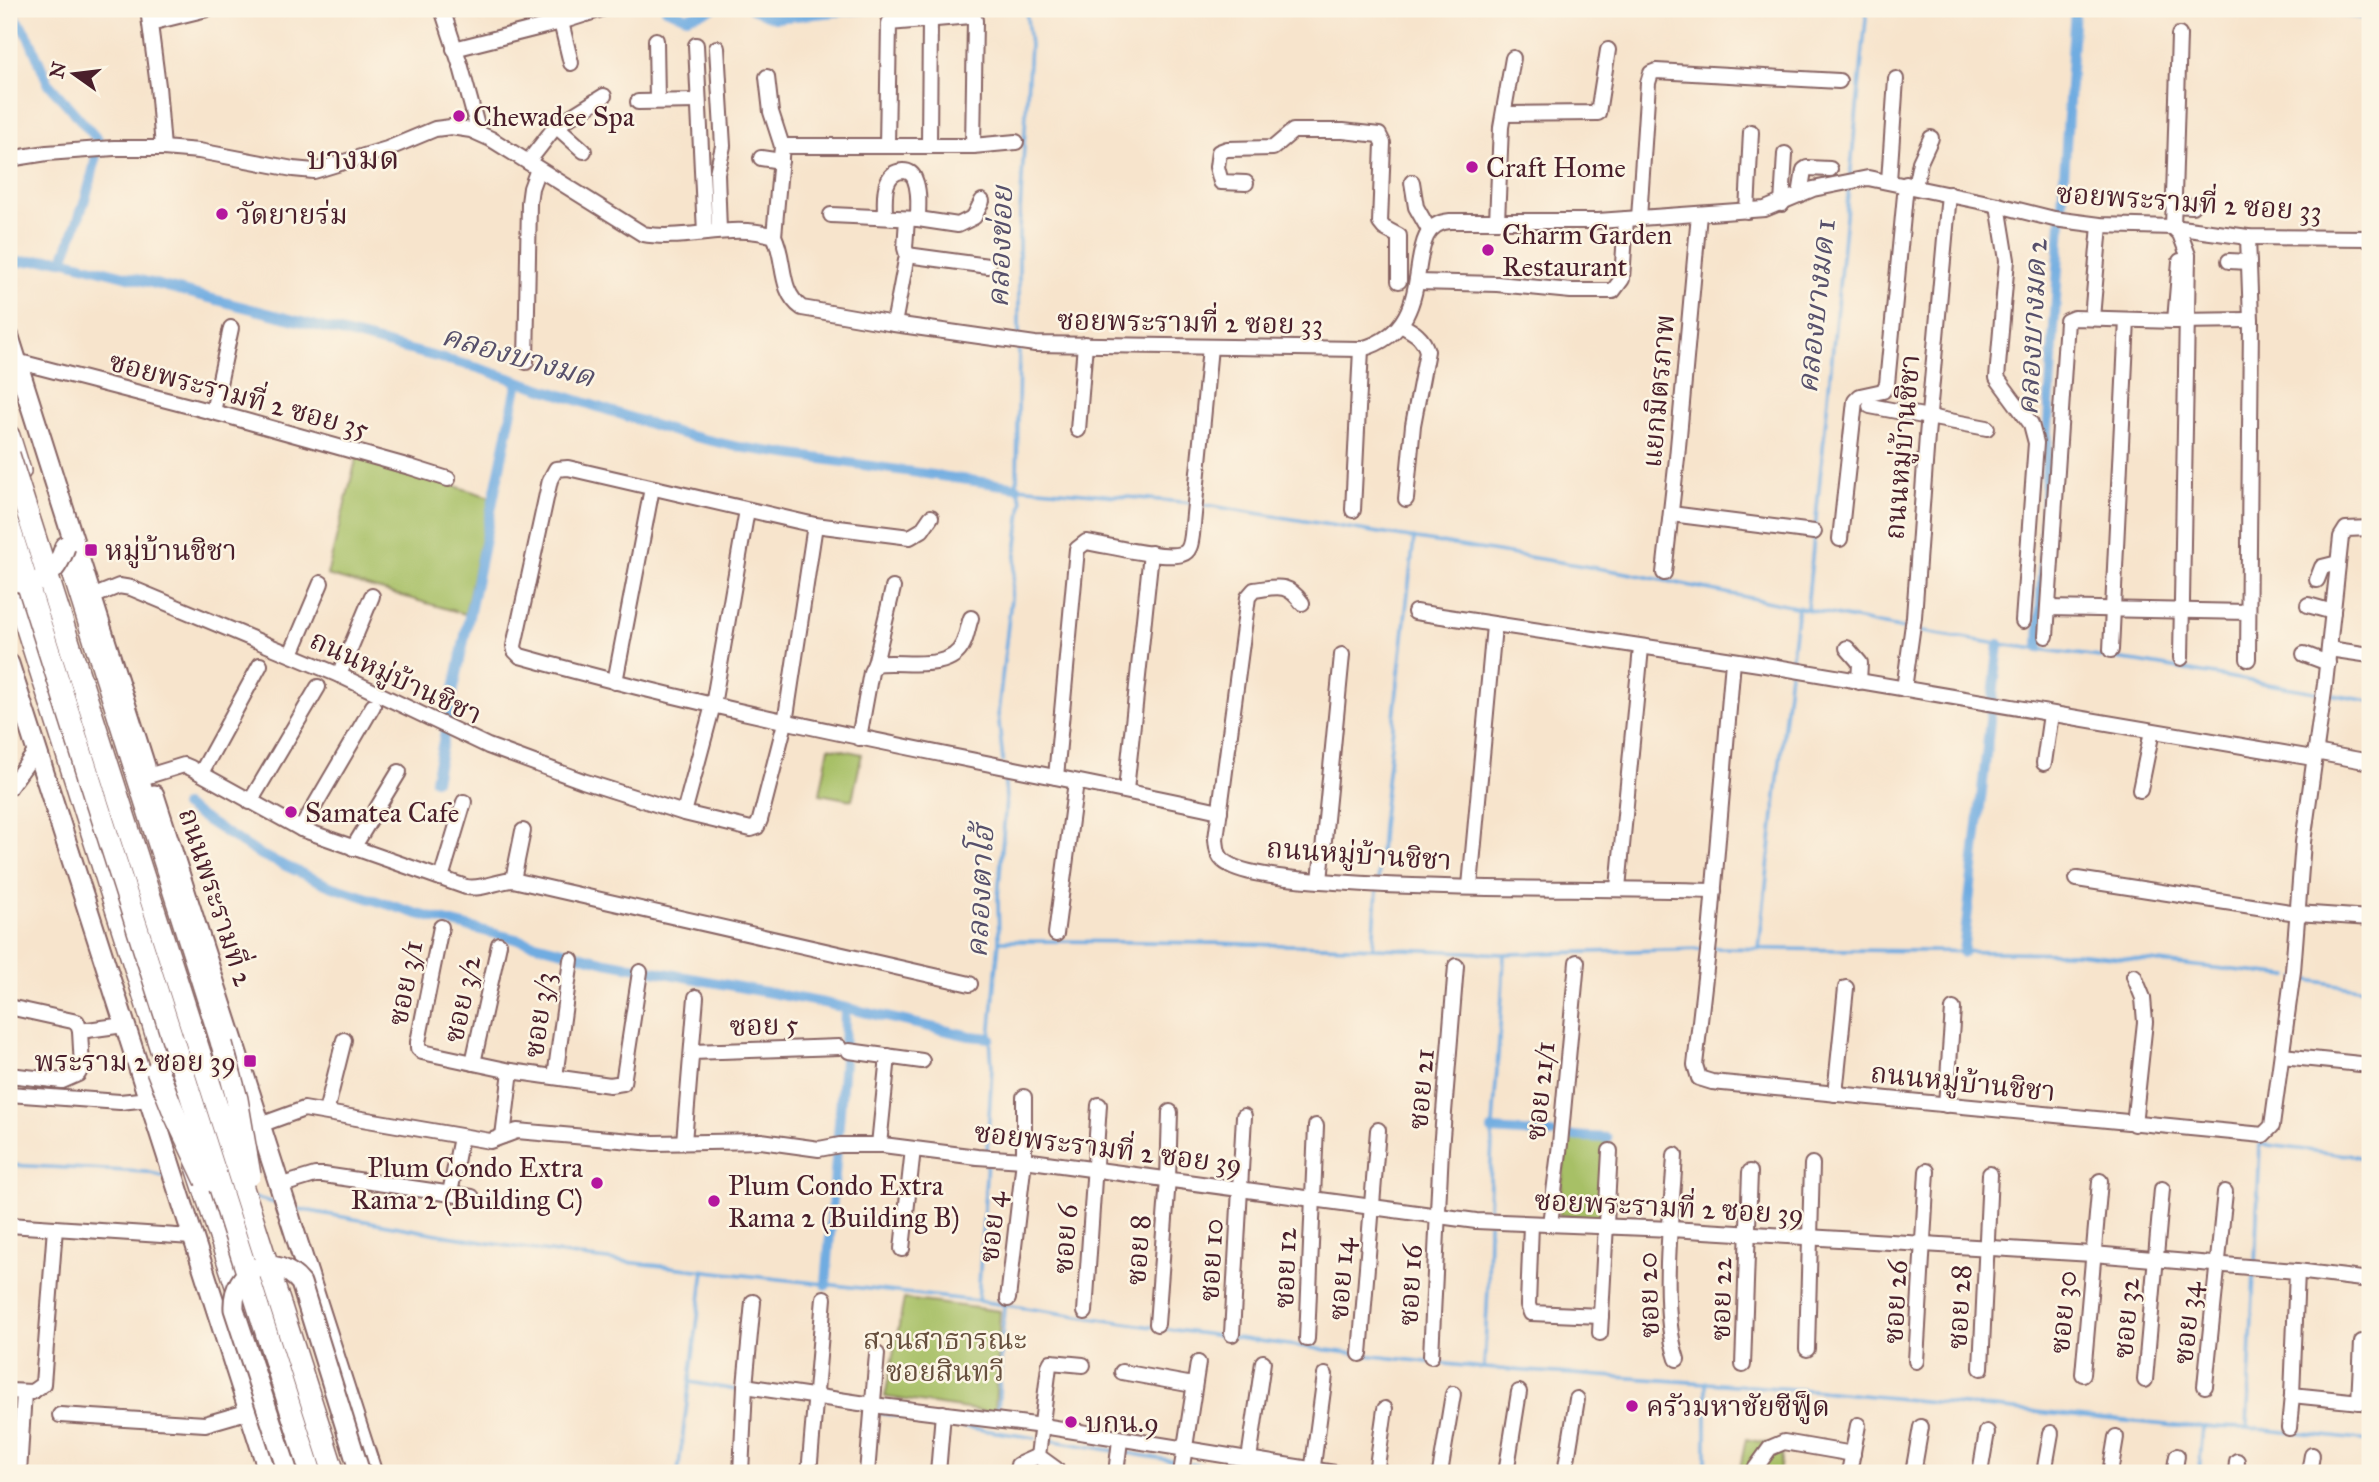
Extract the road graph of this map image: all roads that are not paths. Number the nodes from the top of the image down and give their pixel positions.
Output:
1 (206, 9) edge
2 (442, 9) edge
3 (602, 9) edge
4 (149, 16) edge
5 (930, 18) junction
6 (561, 22) junction
7 (2179, 35) dead end
8 (656, 40) dead end
9 (696, 45) dead end
10 (717, 48) dead end
11 (454, 49) junction
12 (1608, 50) dead end
13 (1513, 58) dead end
14 (571, 63) dead end
15 (767, 77) dead end
16 (1896, 79) dead end
17 (1839, 81) dead end
18 (604, 96) dead end
19 (657, 101) junction
20 (698, 101) junction
21 (638, 102) dead end
22 (1504, 114) junction
23 (556, 126) junction
24 (1751, 132) dead end
25 (479, 133) junction
26 (1931, 138) dead end
27 (1016, 142) dead end
28 (929, 145) junction
29 (887, 146) junction
30 (973, 146) junction
31 (163, 148) junction
32 (584, 151) dead end
33 (781, 154) junction
34 (1785, 154) dead end
35 (761, 158) dead end
36 (9, 159) edge
37 (533, 165) junction
38 (1830, 169) dead end
39 (1889, 181) junction
40 (1412, 182) dead end
41 (1246, 183) dead end
42 (1910, 186) junction
43 (1800, 195) junction
44 (982, 201) dead end
45 (1948, 201) junction
46 (1782, 204) junction
47 (1998, 205) junction
48 (2174, 205) junction
49 (2192, 206) dead end
50 (1747, 211) junction
51 (1699, 214) junction
52 (831, 215) dead end
53 (885, 217) junction
54 (912, 219) junction
55 (1632, 219) junction
56 (1497, 221) junction
57 (2101, 225) junction
58 (2173, 227) junction
59 (712, 232) junction
60 (1426, 235) junction
61 (774, 236) junction
62 (2248, 237) junction
63 (2370, 238) edge
64 (1399, 239) junction
65 (907, 255) junction
66 (2229, 261) dead end
67 (2249, 262) junction
68 (988, 266) dead end
69 (1399, 281) dead end
70 (1418, 282) junction
71 (2092, 318) junction
72 (2127, 320) junction
73 (2251, 320) junction
74 (2182, 321) junction
75 (894, 324) junction
76 (1401, 325) junction
77 (231, 328) dead end
78 (9, 337) edge
79 (1085, 344) junction
80 (1361, 349) junction
81 (1210, 353) junction
82 (526, 362) dead end
83 (13, 366) edge
84 (1870, 406) dead end
85 (213, 412) junction
86 (1929, 418) junction
87 (1987, 428) dead end
88 (1078, 430) dead end
89 (9, 436) edge
90 (9, 455) edge
91 (448, 479) dead end
92 (652, 488) junction
93 (1406, 499) dead end
94 (747, 510) junction
95 (1353, 510) dead end
96 (1671, 514) junction
97 (930, 517) dead end
98 (815, 525) junction
99 (9, 526) edge
100 (2370, 528) edge
101 (1814, 532) dead end
102 (1840, 539) dead end
103 (65, 547) junction
104 (1151, 553) junction
105 (2338, 564) junction
106 (9, 572) edge
107 (1664, 573) dead end
108 (9, 578) edge
109 (2317, 580) dead end
110 (321, 583) dead end
111 (893, 588) dead end
112 (372, 596) dead end
113 (92, 597) junction
114 (1302, 603) dead end
115 (2308, 605) dead end
116 (9, 607) edge
117 (2048, 608) junction
118 (2113, 610) junction
119 (1415, 612) dead end
120 (2182, 612) junction
121 (2248, 612) junction
122 (2333, 612) junction
123 (971, 618) dead end
124 (2023, 621) dead end
125 (1494, 626) junction
126 (2046, 636) dead end
127 (1641, 648) junction
128 (1847, 648) dead end
129 (2111, 650) dead end
130 (291, 654) junction
131 (2304, 654) dead end
132 (1342, 655) dead end
133 (2370, 655) edge
134 (2328, 656) junction
135 (2181, 657) dead end
136 (2248, 659) dead end
137 (1733, 661) junction
138 (875, 664) junction
139 (260, 665) dead end
140 (10, 674) edge
141 (339, 675) junction
142 (615, 682) junction
143 (1859, 682) junction
144 (317, 687) dead end
145 (1904, 689) junction
146 (713, 705) junction
147 (373, 706) dead end
148 (2051, 714) junction
149 (785, 723) junction
150 (2152, 731) junction
151 (859, 738) junction
152 (36, 751) junction
153 (2314, 755) junction
154 (2370, 762) edge
155 (2044, 763) dead end
156 (399, 772) dead end
157 (201, 773) junction
158 (148, 776) junction
159 (1056, 777) junction
160 (1076, 782) junction
161 (9, 788) edge
162 (1126, 790) junction
163 (2140, 790) dead end
164 (250, 802) junction
165 (464, 802) dead end
166 (1220, 811) junction
167 (684, 813) junction
168 (300, 829) junction
169 (523, 831) dead end
170 (353, 848) junction
171 (441, 878) junction
172 (2077, 879) dead end
173 (513, 880) junction
174 (1320, 881) junction
175 (1470, 886) junction
176 (1618, 888) junction
177 (1714, 891) junction
178 (2298, 913) junction
179 (2370, 918) edge
180 (441, 927) dead end
181 (1056, 934) dead end
182 (499, 944) dead end
183 (571, 960) dead end
184 (1577, 962) dead end
185 (1456, 966) dead end
186 (640, 972) dead end
187 (2134, 976) dead end
188 (970, 984) dead end
189 (1846, 988) dead end
190 (696, 997) dead end
191 (9, 1007) edge
192 (1953, 1009) dead end
193 (124, 1025) junction
194 (80, 1031) junction
195 (344, 1040) dead end
196 (692, 1052) junction
197 (888, 1056) junction
198 (2282, 1056) junction
199 (922, 1061) dead end
200 (473, 1063) junction
201 (2370, 1065) edge
202 (511, 1070) junction
203 (9, 1075) edge
204 (555, 1077) junction
205 (9, 1094) edge
206 (1835, 1094) junction
207 (1024, 1097) dead end
208 (149, 1099) junction
209 (1099, 1105) dead end
210 (1945, 1105) junction
211 (326, 1112) junction
212 (1170, 1112) dead end
213 (1244, 1116) dead end
214 (2134, 1124) junction
215 (260, 1125) junction
216 (1316, 1126) dead end
217 (1378, 1130) dead end
218 (503, 1136) junction
219 (461, 1137) junction
220 (684, 1142) junction
221 (879, 1145) junction
222 (913, 1149) junction
223 (1610, 1151) dead end
224 (1675, 1155) dead end
225 (1024, 1160) junction
226 (1812, 1164) dead end
227 (1094, 1169) junction
228 (1927, 1171) dead end
229 (1750, 1172) dead end
230 (1990, 1174) dead end
231 (1168, 1180) junction
232 (2099, 1181) dead end
233 (280, 1189) junction
234 (1239, 1189) junction
235 (2162, 1189) dead end
236 (2225, 1192) dead end
237 (450, 1193) junction
238 (472, 1197) dead end
239 (1312, 1199) junction
240 (1370, 1207) junction
241 (1438, 1216) junction
242 (1531, 1224) junction
243 (1550, 1224) junction
244 (9, 1225) edge
245 (1605, 1226) junction
246 (55, 1228) junction
247 (1671, 1229) junction
248 (1747, 1234) junction
249 (192, 1237) junction
250 (1809, 1239) junction
251 (1923, 1245) junction
252 (902, 1249) dead end
253 (1987, 1249) junction
254 (263, 1252) junction
255 (2093, 1254) junction
256 (242, 1259) junction
257 (2155, 1260) junction
258 (2218, 1266) junction
259 (2297, 1270) junction
260 (2370, 1280) edge
261 (824, 1298) dead end
262 (1009, 1299) dead end
263 (753, 1302) dead end
264 (1085, 1312) dead end
265 (1601, 1316) junction
266 (1157, 1324) dead end
267 (1600, 1333) dead end
268 (1232, 1334) dead end
269 (1307, 1339) dead end
270 (2362, 1342) dead end
271 (1807, 1349) dead end
272 (877, 1354) dead end
273 (1360, 1354) dead end
274 (1431, 1356) dead end
275 (1677, 1359) dead end
276 (1916, 1360) dead end
277 (1263, 1362) dead end
278 (1198, 1363) dead end
279 (1083, 1365) dead end
280 (1743, 1366) dead end
281 (1981, 1368) dead end
282 (1122, 1372) dead end
283 (2083, 1374) dead end
284 (1325, 1375) dead end
285 (2145, 1380) dead end
286 (1193, 1385) junction
287 (744, 1386) junction
288 (2205, 1386) dead end
289 (9, 1391) edge
290 (24, 1392) junction
291 (1519, 1392) dead end
292 (1453, 1394) dead end
293 (2292, 1395) junction
294 (815, 1396) junction
295 (1577, 1399) dead end
296 (2365, 1402) edge
297 (873, 1405) junction
298 (1385, 1409) dead end
299 (250, 1411) junction
300 (943, 1413) junction
301 (60, 1415) dead end
302 (1858, 1425) dead end
303 (1043, 1426) junction
304 (1921, 1427) dead end
305 (2289, 1428) dead end
306 (1987, 1432) dead end
307 (2051, 1433) dead end
308 (2116, 1437) dead end
309 (1120, 1440) junction
310 (1184, 1448) junction
311 (1853, 1454) junction
312 (2312, 1455) dead end
313 (1038, 1456) junction
314 (2177, 1456) dead end
315 (1248, 1466) edge
316 (1312, 1471) edge
317 (19, 1473) edge
318 (269, 1473) edge
319 (288, 1473) edge
320 (297, 1473) edge
321 (311, 1473) edge
322 (336, 1473) edge
323 (360, 1473) edge
324 (372, 1473) edge
325 (741, 1473) edge
326 (809, 1473) edge
327 (867, 1473) edge
328 (938, 1473) edge
329 (1017, 1473) edge
330 (1057, 1473) edge
331 (1116, 1473) edge
332 (1181, 1473) edge
333 (1335, 1473) edge
334 (1376, 1473) edge
335 (1440, 1473) edge
336 (1506, 1473) edge
337 (1565, 1473) edge
338 (1752, 1473) edge
339 (1849, 1473) edge
340 (1913, 1473) edge
341 (1980, 1473) edge
342 (2044, 1473) edge
343 (2110, 1473) edge
344 (2174, 1473) edge
345 (2309, 1473) edge

1 - 4 street
2 - 11 street
3 - 6 street
4 - 31 street
5 - 28 street
5 - 29 street
5 - 30 street
6 - 11 street
6 - 14 street
7 - 48 street
8 - 19 street
9 - 20 street
10 - 59 street
11 - 25 street
12 - 22 street
13 - 22 street
15 - 33 street
16 - 39 street
17 - 55 street
18 - 23 street
19 - 20 street
19 - 21 street
20 - 59 street
22 - 56 street
23 - 32 street
23 - 37 street
24 - 50 street
25 - 31 street
25 - 37 street
26 - 42 street
27 - 30 street
28 - 29 street
28 - 30 street
29 - 33 street
31 - 36 street
33 - 35 street
33 - 61 street, ซอยพระรามที่ 2 ซอย 33
34 - 46 street
37 - 59 street
37 - 82 street
38 - 43 street
39 - 42 street, ซอยพระรามที่ 2 ซอย 33
39 - 43 street, ซอยพระรามที่ 2 ซอย 33
40 - 60 street
41 - 64 street
42 - 45 street, ซอยพระรามที่ 2 ซอย 33
42 - 102 street
43 - 46 street, ซอยพระรามที่ 2 ซอย 33
44 - 54 street
45 - 47 street, ซอยพระรามที่ 2 ซอย 33
45 - 86 street, ถนนหมู่บ้านชิชา
46 - 50 street, ซอยพระรามที่ 2 ซอย 33
47 - 57 street, ซอยพระรามที่ 2 ซอย 33
47 - 124 street
48 - 49 street
48 - 58 street
50 - 51 street, ซอยพระรามที่ 2 ซอย 33
51 - 55 street, ซอยพระรามที่ 2 ซอย 33
51 - 96 street, แยกมิตรภาพ
52 - 53 street
53 - 54 street
53 - 54 street
54 - 65 street
55 - 56 street, ซอยพระรามที่ 2 ซอย 33
55 - 70 street
56 - 60 street, ซอยพระรามที่ 2 ซอย 33
57 - 58 street, ซอยพระรามที่ 2 ซอย 33
57 - 71 street
58 - 62 street, ซอยพระรามที่ 2 ซอย 33
58 - 74 street
59 - 61 street
60 - 64 street, ซอยพระรามที่ 2 ซอย 33
60 - 70 street
61 - 75 street, ซอยพระรามที่ 2 ซอย 33
62 - 63 street, ซอยพระรามที่ 2 ซอย 33
62 - 67 street
64 - 69 street
65 - 68 street
65 - 75 street
66 - 67 street
67 - 73 street
70 - 76 street
71 - 72 street
71 - 117 street
72 - 74 street
72 - 118 street
73 - 74 street
73 - 121 street
74 - 120 street
75 - 79 street, ซอยพระรามที่ 2 ซอย 33
76 - 80 street, ซอยพระรามที่ 2 ซอย 33
76 - 93 street
77 - 85 street
78 - 83 main road, ถนนพระรามที่ 2
79 - 81 street, ซอยพระรามที่ 2 ซอย 33
79 - 88 street
80 - 81 street, ซอยพระรามที่ 2 ซอย 33
80 - 95 street
81 - 104 street
83 - 85 street, ซอยพระรามที่ 2 ซอย 35
83 - 103 main road
83 - 113 main road, ถนนพระรามที่ 2
84 - 86 street
85 - 91 street, ซอยพระรามที่ 2 ซอย 35
86 - 87 street
86 - 145 street, ถนนหมู่บ้านชิชา
89 - 322 highway, ถนนพระรามที่ 2, bridge
90 - 254 highway, bridge
92 - 94 street
92 - 142 street
92 - 142 street
94 - 98 street
94 - 146 street
96 - 101 street
96 - 107 street, แยกมิตรภาพ
97 - 98 street
98 - 149 street
99 - 256 highway, bridge
100 - 105 street
103 - 108 main road, bridge
103 - 254 highway, bridge
104 - 159 street
104 - 162 street
105 - 109 street
105 - 122 street
106 - 320 highway, bridge
110 - 130 street
111 - 138 street
112 - 141 street
113 - 130 street, ถนนหมู่บ้านชิชา
113 - 158 main road, ถนนพระรามที่ 2
114 - 166 street
115 - 122 street
116 - 256 highway, bridge
117 - 118 street
117 - 126 street
118 - 120 street
118 - 129 street
119 - 125 street
120 - 121 street
120 - 135 street
121 - 136 street
122 - 134 street
123 - 138 street
125 - 127 street
125 - 175 street
127 - 137 street
127 - 176 street
128 - 143 street
130 - 141 street, ถนนหมู่บ้านชิชา
131 - 134 street
132 - 174 street
133 - 134 street
134 - 153 street
137 - 143 street
137 - 177 street, ถนนหมู่บ้านชิชา
138 - 151 street
139 - 157 street
140 - 152 main road
141 - 167 street, ถนนหมู่บ้านชิชา
142 - 146 street
143 - 145 street
144 - 164 street
145 - 148 street
146 - 149 street
146 - 167 street
147 - 168 street
148 - 150 street
148 - 155 street
149 - 151 street
149 - 167 street, ถนนหมู่บ้านชิชา
150 - 153 street
150 - 163 street
151 - 159 street
152 - 161 street
152 - 193 main road
153 - 154 street
153 - 178 street
156 - 170 street
157 - 158 street
157 - 164 street
158 - 215 main road, ถนนพระรามที่ 2
159 - 160 street
160 - 162 street
160 - 181 street
162 - 166 street
164 - 168 street
165 - 171 street
166 - 174 street, ถนนหมู่บ้านชิชา
168 - 170 street
169 - 173 street
170 - 171 street
171 - 173 street
172 - 178 street
173 - 188 street
174 - 175 street, ถนนหมู่บ้านชิชา
175 - 176 street, ถนนหมู่บ้านชิชา
176 - 177 street, ถนนหมู่บ้านชิชา
177 - 206 street, ถนนหมู่บ้านชิชา
178 - 179 street
178 - 198 street, ถนนหมู่บ้านชิชา
180 - 200 street, ซอย 3/1
182 - 200 street, ซอย 3/2
183 - 204 street, ซอย 3/3
184 - 243 street, ซอย 21/1
185 - 241 street, ซอย 21
186 - 204 street
187 - 214 street
189 - 206 street
190 - 196 street, ซอย 5
191 - 194 street
192 - 210 street
193 - 194 street
193 - 208 main road
194 - 203 street
195 - 211 street
196 - 197 street, ซอย 5
196 - 220 street, ซอย 5
197 - 199 street, ซอย 5
197 - 221 street
198 - 201 street
198 - 214 street, ถนนหมู่บ้านชิชา
200 - 202 street
202 - 204 street
202 - 218 street
205 - 208 street
206 - 210 street, ถนนหมู่บ้านชิชา
207 - 225 street, ซอย 4
208 - 249 main road
209 - 227 street, ซอย 6
210 - 214 street, ถนนหมู่บ้านชิชา
211 - 215 street, ซอยพระรามที่ 2 ซอย 39
211 - 219 street, ซอยพระรามที่ 2 ซอย 39
212 - 231 street, ซอย 8
213 - 234 street, ซอย 10
215 - 233 main road, ถนนพระรามที่ 2
216 - 239 street, ซอย 12
217 - 240 street, ซอย 14
218 - 219 street, ซอยพระรามที่ 2 ซอย 39
218 - 220 street, ซอยพระรามที่ 2 ซอย 39
219 - 237 street
220 - 221 street, ซอยพระรามที่ 2 ซอย 39
221 - 222 street, ซอยพระรามที่ 2 ซอย 39
222 - 225 street, ซอยพระรามที่ 2 ซอย 39
222 - 252 street
223 - 245 street
224 - 247 street, ซอย 20
225 - 227 street, ซอยพระรามที่ 2 ซอย 39
225 - 262 street, ซอย 4
226 - 250 street
227 - 231 street, ซอยพระรามที่ 2 ซอย 39
227 - 264 street, ซอย 6
228 - 251 street, ซอย 26
229 - 248 street, ซอย 22
230 - 253 street, ซอย 28
231 - 234 street, ซอยพระรามที่ 2 ซอย 39
231 - 266 street, ซอย 8
232 - 255 street, ซอย 30
233 - 237 street
233 - 324 main road, ถนนพระรามที่ 2
234 - 239 street, ซอยพระรามที่ 2 ซอย 39
234 - 268 street, ซอย 10
235 - 257 street, ซอย 32
236 - 258 street, ซอย 34
237 - 238 street
239 - 240 street, ซอยพระรามที่ 2 ซอย 39
239 - 269 street, ซอย 12
240 - 241 street, ซอยพระรามที่ 2 ซอย 39
240 - 273 street, ซอย 14
241 - 242 street, ซอยพระรามที่ 2 ซอย 39
241 - 274 street, ซอย 16
242 - 243 street, ซอยพระรามที่ 2 ซอย 39
242 - 265 street
243 - 245 street, ซอยพระรามที่ 2 ซอย 39
244 - 246 street
245 - 247 street, ซอยพระรามที่ 2 ซอย 39
245 - 265 street
246 - 249 street
246 - 290 street
247 - 248 street, ซอยพระรามที่ 2 ซอย 39
247 - 275 street, ซอย 20
248 - 250 street, ซอยพระรามที่ 2 ซอย 39
248 - 280 street, ซอย 22
249 - 299 main road
250 - 251 street, ซอยพระรามที่ 2 ซอย 39
250 - 271 street
251 - 253 street, ซอยพระรามที่ 2 ซอย 39
251 - 276 street, ซอย 26
253 - 255 street, ซอยพระรามที่ 2 ซอย 39
253 - 281 street, ซอย 28
254 - 322 highway, bridge
255 - 257 street, ซอยพระรามที่ 2 ซอย 39
255 - 283 street, ซอย 30
256 - 321 highway, bridge
257 - 258 street, ซอยพระรามที่ 2 ซอย 39
257 - 285 street, ซอย 32
258 - 259 street, ซอยพระรามที่ 2 ซอย 39
258 - 288 street, ซอย 34
259 - 260 street, ซอยพระรามที่ 2 ซอย 39
259 - 293 street
261 - 294 street
263 - 287 street
265 - 267 street
270 - 296 street
272 - 297 street
277 - 315 street
278 - 286 street
279 - 303 street
282 - 286 street
284 - 316 street
286 - 310 street
287 - 294 street
287 - 325 street
289 - 290 street
290 - 317 street
291 - 336 street
292 - 335 street
293 - 296 street
293 - 305 street
294 - 297 street
294 - 326 street
295 - 337 street
297 - 300 street
297 - 327 street
298 - 334 street
299 - 301 street
299 - 318 main road
300 - 303 street
300 - 328 street
302 - 311 street
303 - 309 street
303 - 313 street
304 - 340 street
306 - 341 street
307 - 342 street
308 - 343 street
309 - 310 street
309 - 331 street
310 - 315 street
310 - 332 street
311 - 338 street
311 - 339 street
312 - 345 street
313 - 329 street
313 - 330 street
314 - 344 street
315 - 316 street
316 - 333 street
319 - 323 main road, bridge

